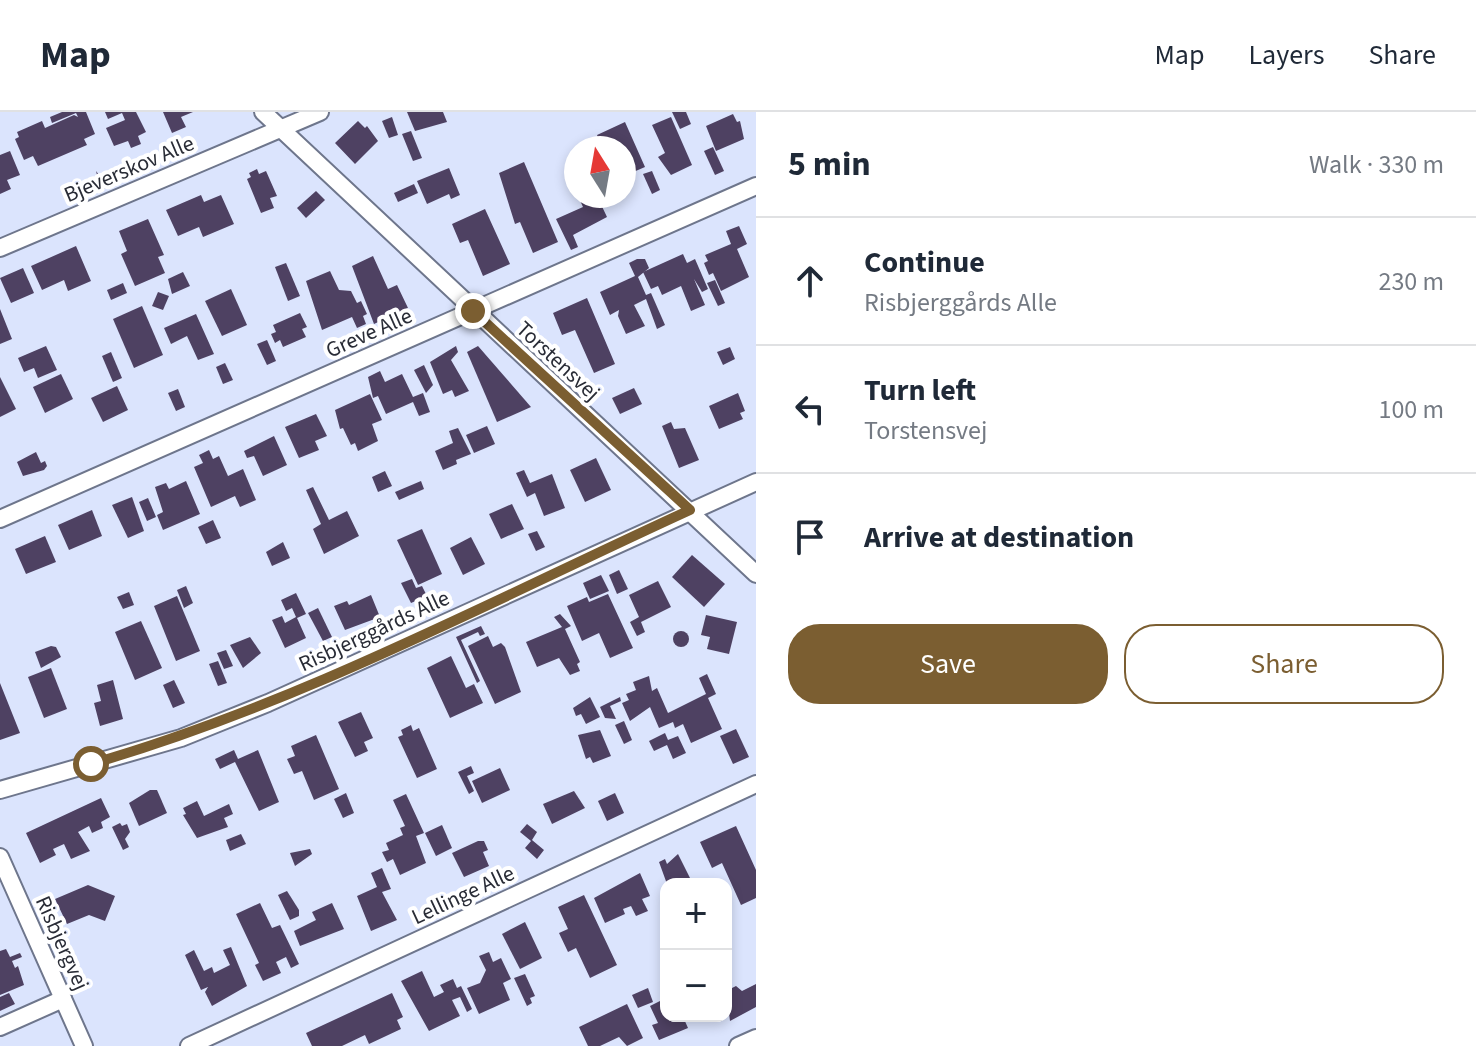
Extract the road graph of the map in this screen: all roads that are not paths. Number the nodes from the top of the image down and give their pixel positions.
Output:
1 (263, 112) edge
2 (320, 112) edge
3 (281, 129) junction
4 (756, 186) edge
5 (0, 248) edge
6 (473, 311) junction
7 (756, 482) edge
8 (690, 510) junction
9 (0, 519) edge
10 (756, 574) edge
11 (756, 784) edge
12 (0, 790) edge
13 (0, 857) edge
14 (63, 999) junction
15 (0, 1027) edge
16 (756, 1038) edge
17 (84, 1046) edge
18 (189, 1046) edge
19 (738, 1046) edge

1 - 3 street, Torstensvej
2 - 3 street, Bjeverskov Alle
3 - 5 street, Bjeverskov Alle
3 - 6 street, Torstensvej
4 - 6 street, Greve Alle
6 - 8 street, Torstensvej
6 - 9 street, Greve Alle
7 - 8 street, Risbjerggårds Alle
8 - 10 street, Torstensvej
8 - 12 street, Risbjerggårds Alle
11 - 18 street, Lellinge Alle
13 - 14 street, Risbjergvej
14 - 15 street
14 - 17 street, Risbjergvej
16 - 19 street

